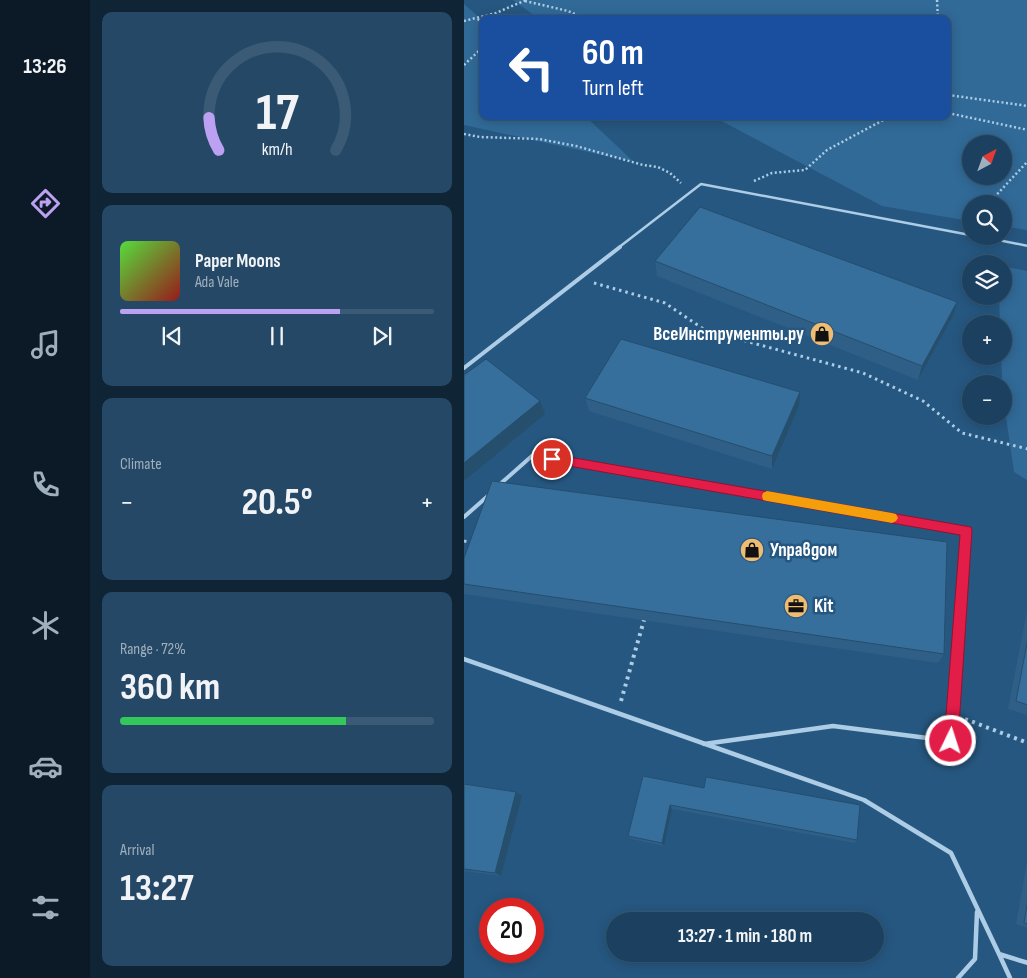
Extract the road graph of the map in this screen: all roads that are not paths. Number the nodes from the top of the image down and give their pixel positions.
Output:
1 (962, 234) edge
2 (1012, 243) edge
3 (1027, 246) edge
4 (464, 368) edge
5 (464, 517) edge
6 (464, 659) edge
7 (704, 744) junction
8 (977, 910) junction
9 (999, 954) junction
10 (1027, 963) edge
11 (958, 978) edge
12 (1010, 978) edge

1 - 4 lane
2 - 3 lane
5 - 7 lane
6 - 7 lane
7 - 8 lane
8 - 9 lane
8 - 11 lane
9 - 10 lane
9 - 12 lane

